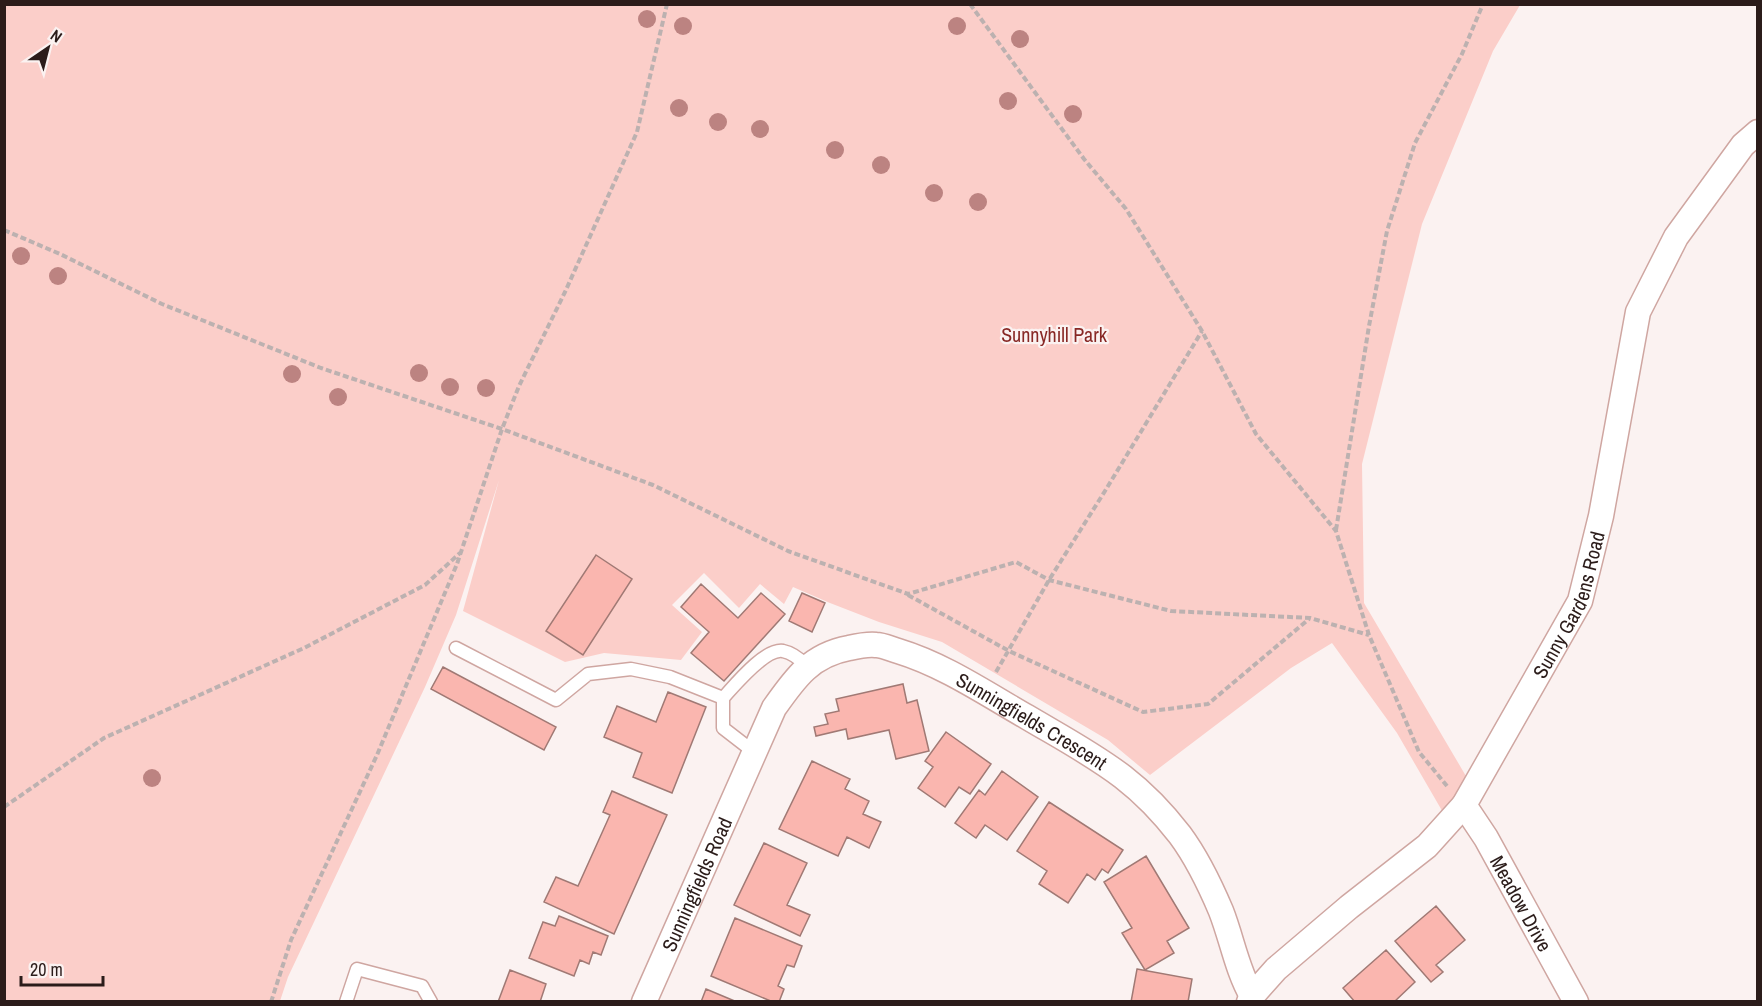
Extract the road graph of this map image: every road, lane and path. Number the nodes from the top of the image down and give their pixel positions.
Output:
1 (667, 4) edge
2 (970, 4) edge
3 (1483, 4) edge
4 (1758, 132) edge
5 (4, 230) edge
6 (1202, 331) junction
7 (502, 429) junction
8 (1336, 531) junction
9 (461, 552) junction
10 (1049, 580) junction
11 (908, 594) junction
12 (1310, 618) junction
13 (1369, 635) junction
14 (456, 648) dead end
15 (1009, 651) junction
16 (807, 666) junction
17 (984, 692) junction
18 (723, 698) junction
19 (751, 760) junction
20 (1464, 805) junction
21 (4, 807) edge
22 (1251, 999) edge
23 (271, 1002) edge
24 (346, 1002) edge
25 (431, 1002) edge
26 (644, 1002) edge
27 (1576, 1002) edge

1 - 7 path
2 - 6 path
3 - 8 path
4 - 20 street, Sunny Gardens Road
5 - 7 path
6 - 8 path
6 - 10 path
7 - 9 path
7 - 11 path
8 - 13 path
9 - 21 path
9 - 23 path
10 - 11 path
10 - 12 path
10 - 15 path
11 - 15 path
12 - 13 path
12 - 15 path
13 - 20 path
14 - 18 lane
15 - 17 path
16 - 17 street, Sunningfields Crescent
16 - 18 lane
16 - 19 street, Sunningfields Crescent
17 - 22 street, Sunningfields Crescent
18 - 19 lane
19 - 26 street, Sunningfields Road
20 - 22 street, Sunny Gardens Road
20 - 27 street, Meadow Drive
24 - 25 lane

